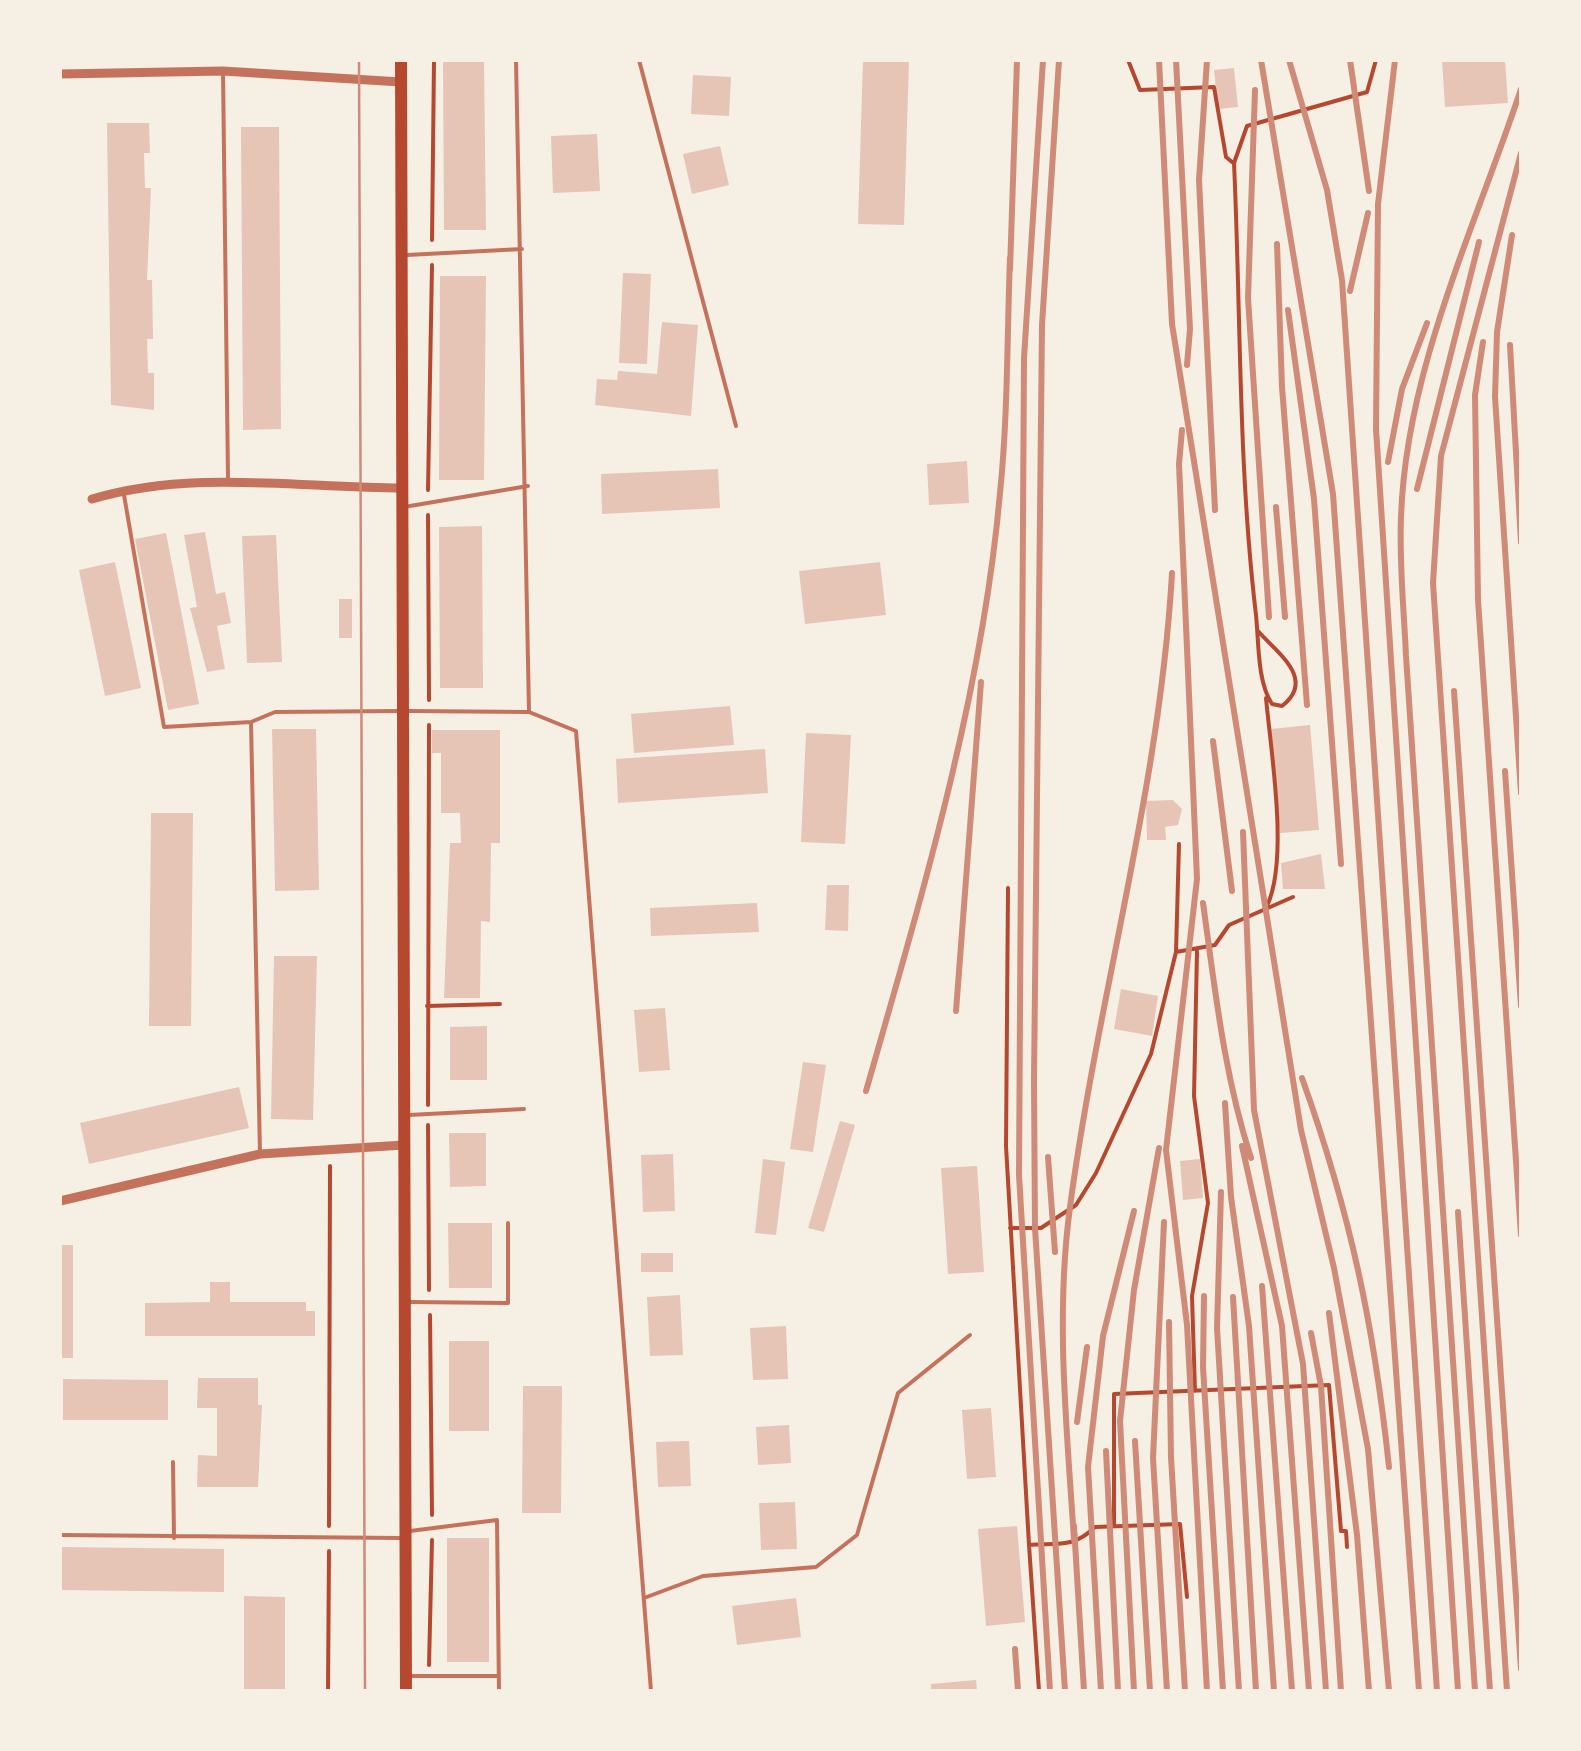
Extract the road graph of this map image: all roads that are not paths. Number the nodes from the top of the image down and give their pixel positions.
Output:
1 (401, 60) edge
2 (516, 60) edge
3 (639, 60) edge
4 (223, 71) junction
5 (60, 74) edge
6 (401, 82) junction
7 (522, 249) junction
8 (402, 255) junction
9 (736, 426) dead end
10 (228, 480) junction
11 (528, 486) junction
12 (403, 488) junction
13 (123, 490) junction
14 (92, 499) dead end
15 (402, 508) junction
16 (403, 711) junction
17 (529, 712) junction
18 (250, 722) junction
19 (524, 1109) dead end
20 (404, 1116) junction
21 (404, 1145) junction
22 (260, 1154) junction
23 (60, 1201) edge
24 (508, 1223) dead end
25 (404, 1302) junction
26 (970, 1335) dead end
27 (173, 1462) dead end
28 (405, 1534) junction
29 (60, 1535) edge
30 (174, 1538) junction
31 (644, 1598) junction
32 (406, 1676) junction
33 (498, 1676) junction
34 (406, 1691) edge
35 (499, 1691) edge
36 (651, 1691) edge

1 - 6 main road
2 - 7 lane
3 - 9 lane
4 - 5 street
4 - 6 street
4 - 10 lane
6 - 8 main road
7 - 8 lane
7 - 11 lane
8 - 12 main road
10 - 12 street
10 - 13 street
11 - 15 lane
11 - 17 lane
12 - 15 main road
13 - 14 street
13 - 18 lane
15 - 16 main road
16 - 17 lane
16 - 18 lane
16 - 20 main road
17 - 31 lane
18 - 22 lane
19 - 20 lane
20 - 21 main road
21 - 22 street
21 - 25 main road
22 - 23 street
24 - 25 lane
25 - 28 main road
26 - 31 lane
27 - 30 lane
28 - 30 lane
28 - 32 main road
28 - 33 lane
29 - 30 lane
31 - 36 lane
32 - 33 lane
32 - 34 main road
33 - 35 lane

